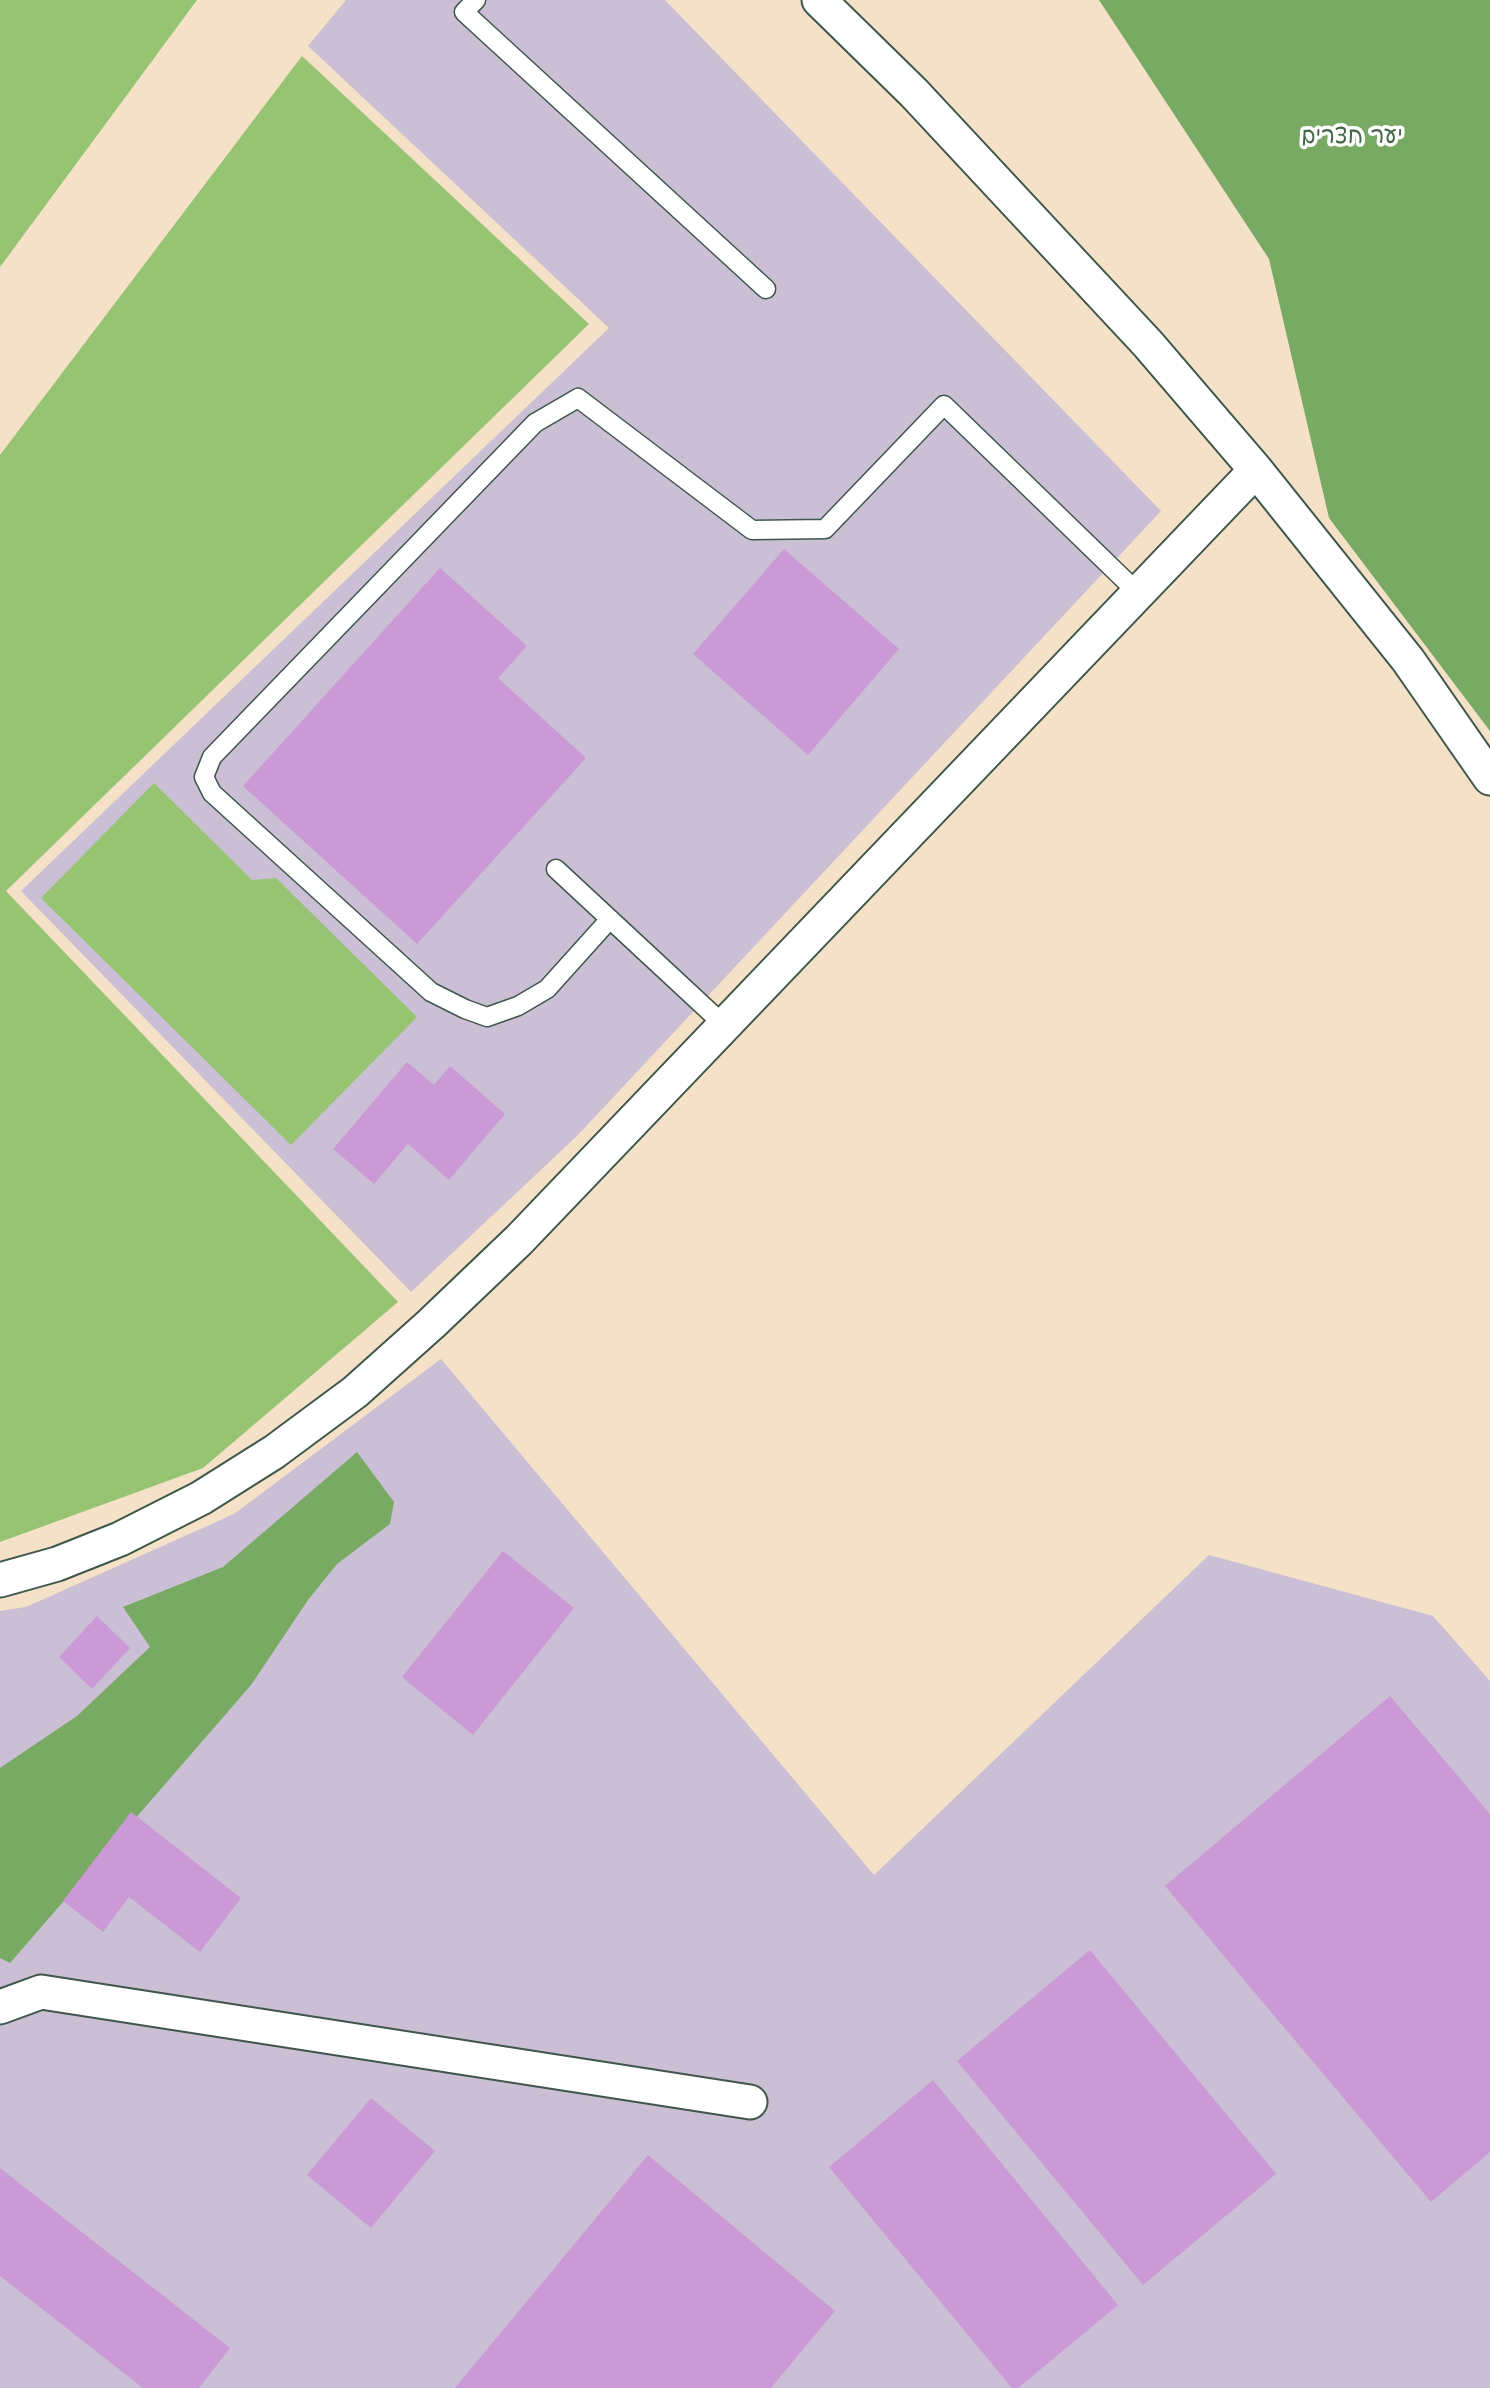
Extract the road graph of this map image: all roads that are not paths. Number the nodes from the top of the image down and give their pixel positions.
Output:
1 (476, 0) edge
2 (819, 0) edge
3 (766, 289) dead end
4 (1255, 470) junction
5 (1138, 593) junction
6 (1490, 778) edge
7 (556, 869) dead end
8 (610, 919) junction
9 (724, 1025) junction
10 (0, 1580) edge
11 (0, 2007) edge
12 (750, 2102) dead end

1 - 3 lane
2 - 4 street
4 - 5 street
4 - 6 street
5 - 8 lane
5 - 9 street
7 - 8 lane
8 - 9 lane
9 - 10 street
11 - 12 street

